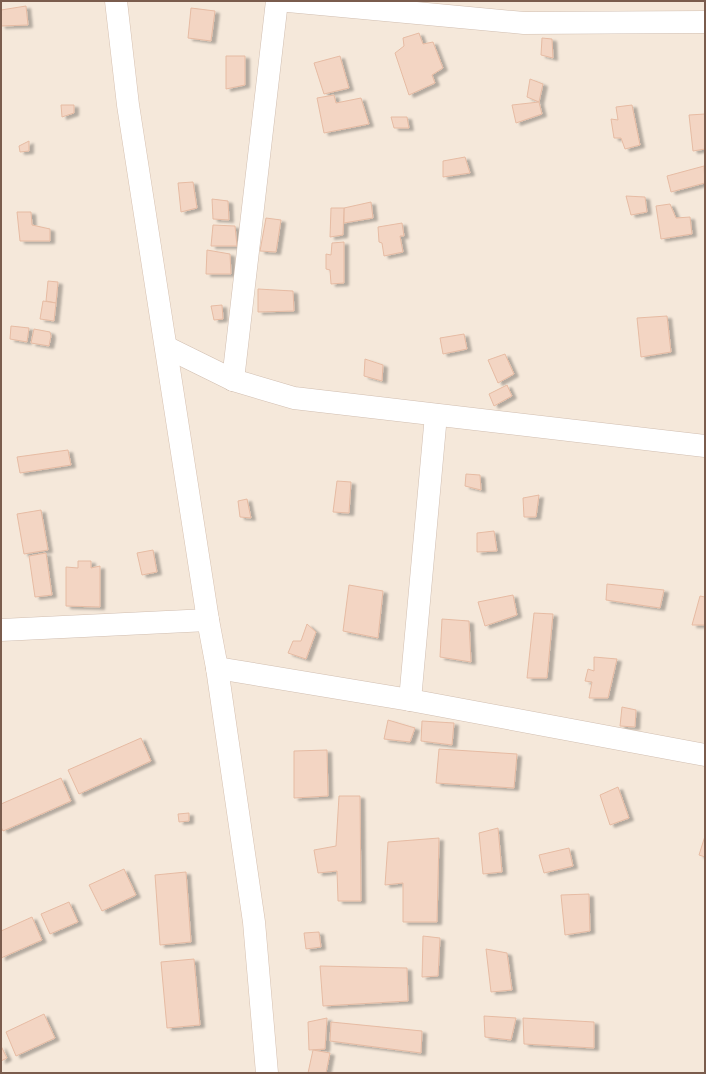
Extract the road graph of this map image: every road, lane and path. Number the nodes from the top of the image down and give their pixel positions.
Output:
1 (116, 1) edge
2 (277, 1) edge
3 (288, 1) edge
4 (705, 22) edge
5 (166, 347) junction
6 (233, 380) junction
7 (436, 415) junction
8 (705, 446) edge
9 (208, 620) junction
10 (1, 630) edge
11 (217, 668) junction
12 (410, 700) junction
13 (705, 756) edge
14 (267, 1073) edge

1 - 5 street
2 - 6 street
3 - 4 street
5 - 6 street
5 - 9 street
6 - 7 street
7 - 8 street
7 - 12 street
9 - 10 street
9 - 11 street
11 - 12 street
11 - 14 street
12 - 13 street

